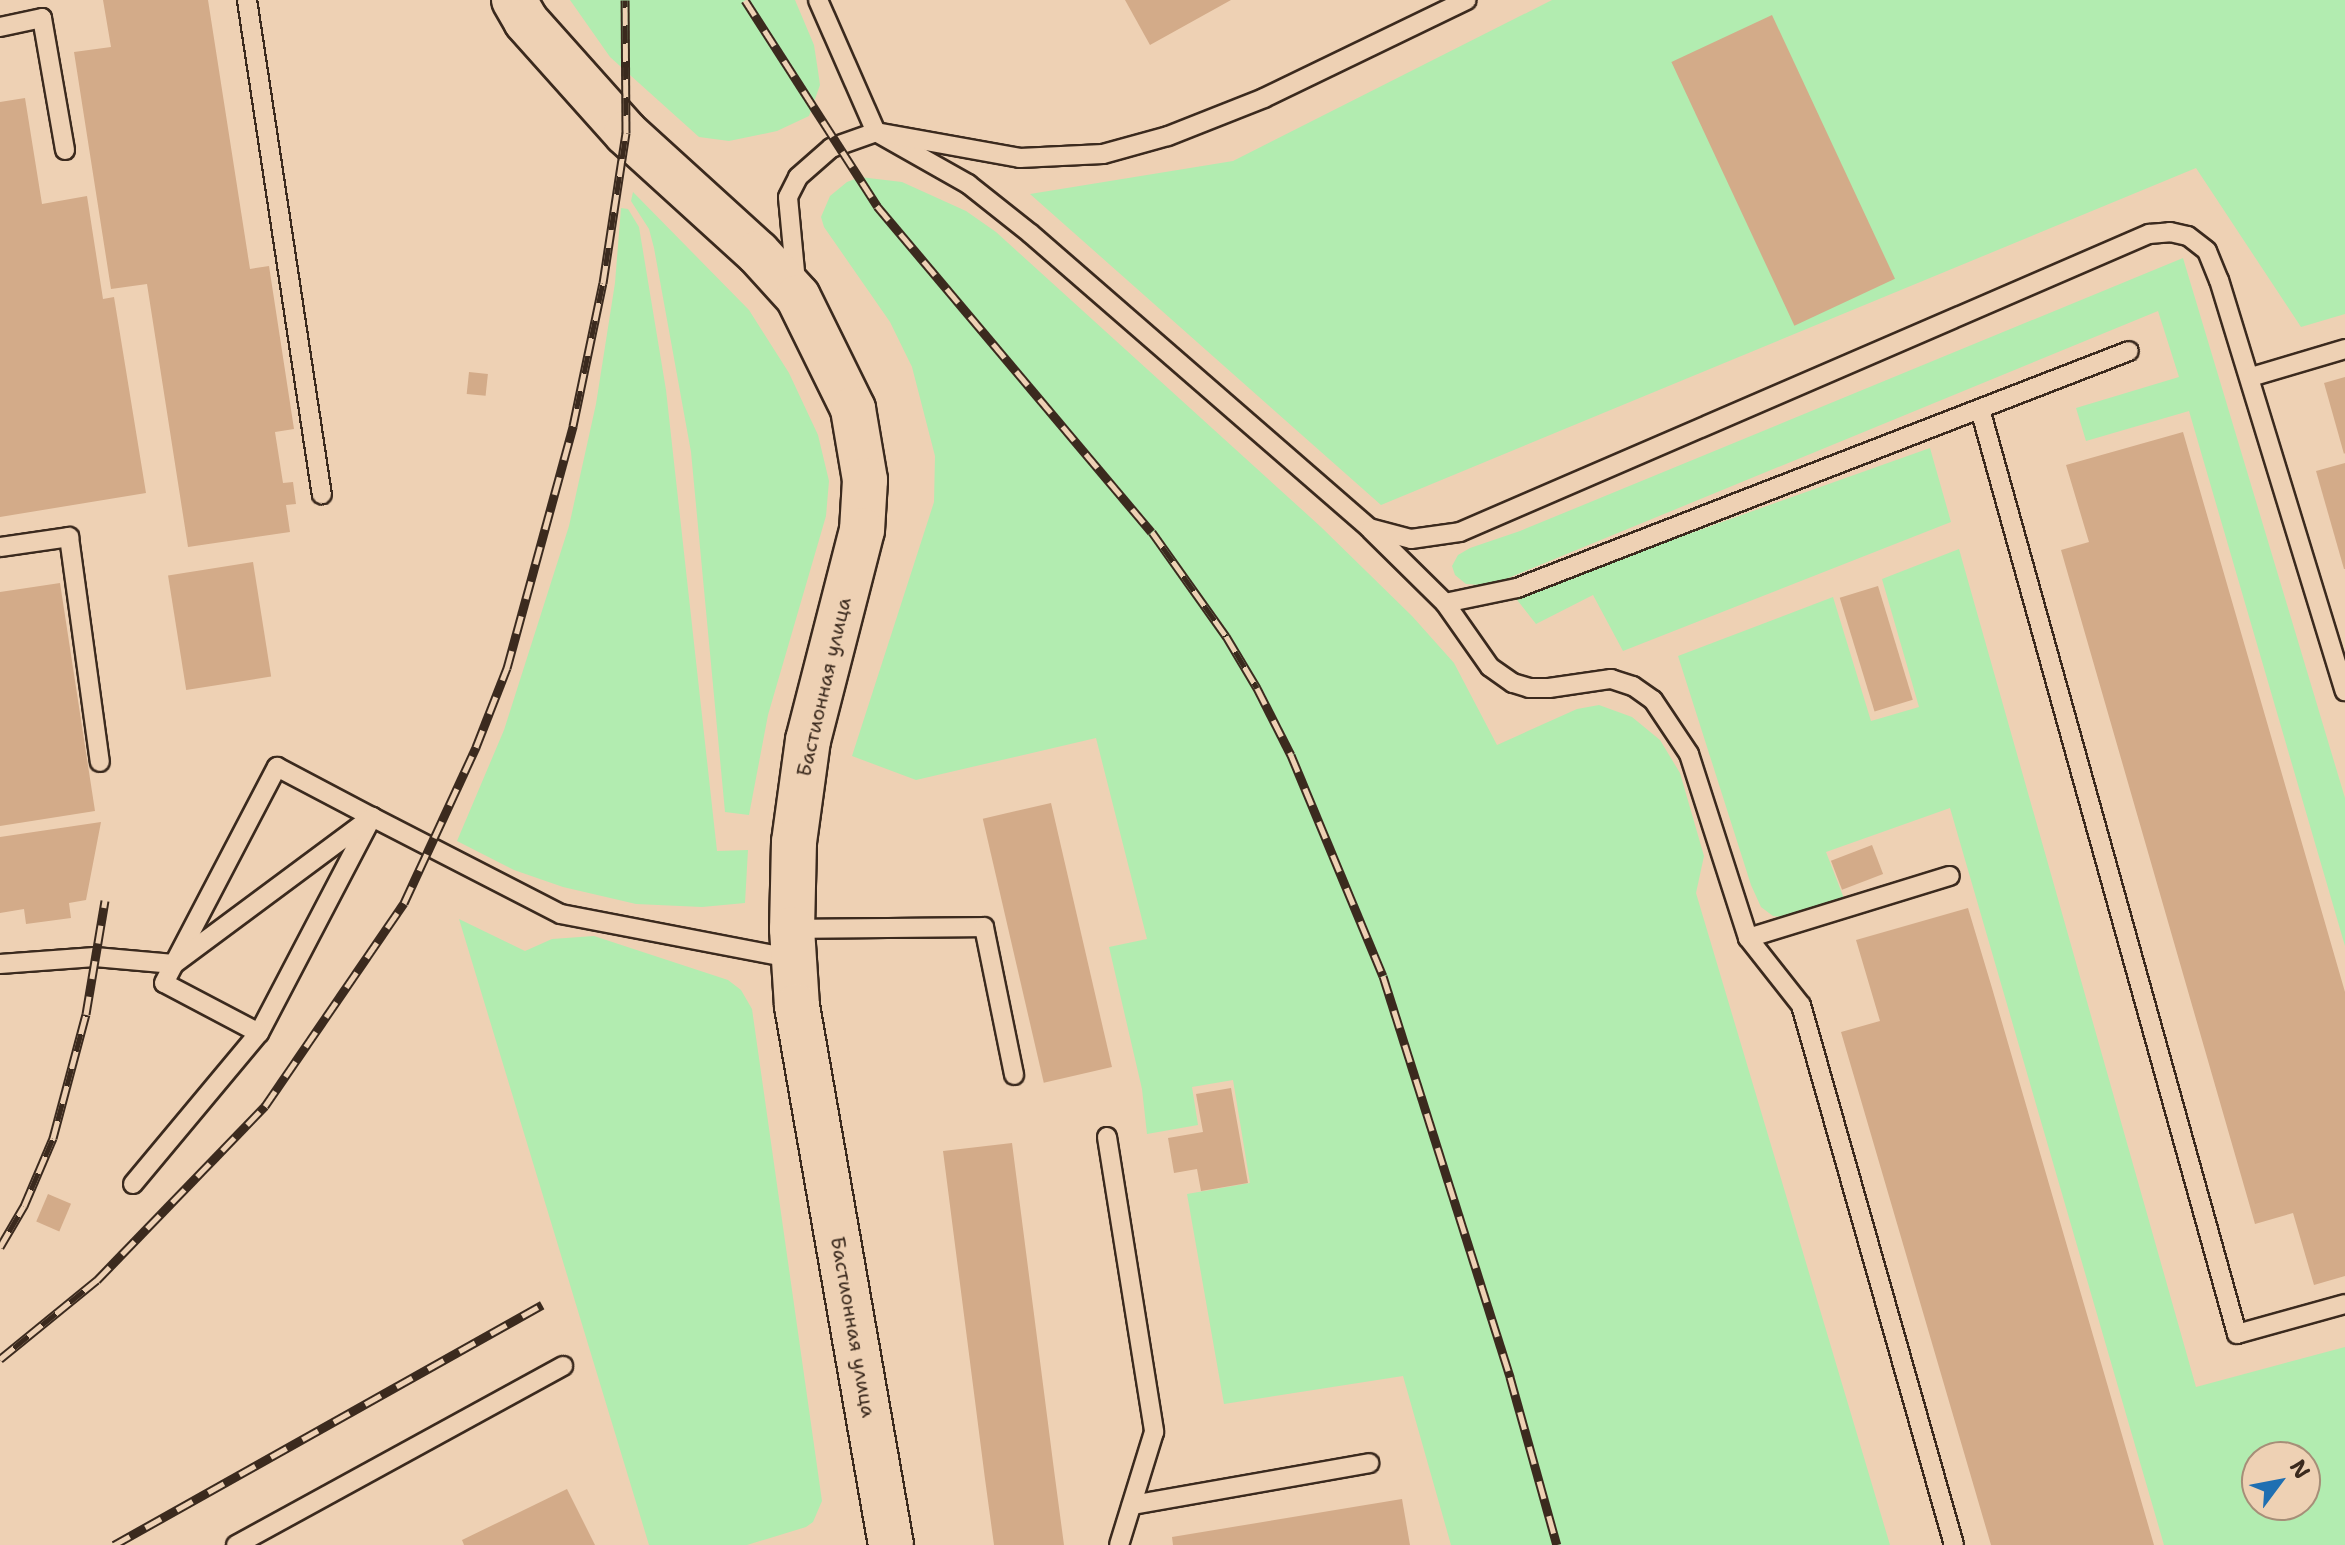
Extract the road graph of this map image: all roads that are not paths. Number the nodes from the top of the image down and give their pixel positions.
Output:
1 (247, 0) edge
2 (514, 0) edge
3 (818, 0) edge
4 (1467, 0) edge
5 (0, 27) edge
6 (876, 132) junction
7 (65, 150) dead end
8 (798, 297) junction
9 (2345, 349) edge
10 (2129, 351) dead end
11 (2251, 377) junction
12 (1980, 409) junction
13 (322, 494) dead end
14 (1369, 528) junction
15 (0, 547) edge
16 (1445, 603) junction
17 (2345, 691) edge
18 (100, 762) dead end
19 (372, 817) junction
20 (1950, 876) dead end
21 (1748, 938) junction
22 (793, 944) junction
23 (0, 964) edge
24 (174, 964) junction
25 (259, 1033) junction
26 (1014, 1075) dead end
27 (1107, 1137) dead end
28 (133, 1184) dead end
29 (2345, 1304) edge
30 (563, 1366) dead end
31 (1369, 1463) dead end
32 (1132, 1505) junction
33 (236, 1545) edge
34 (891, 1545) edge
35 (1119, 1545) edge
36 (1954, 1545) edge

1 - 13 lane
2 - 8 main road, Бастионная улица
3 - 6 lane
4 - 6 lane
5 - 7 lane
6 - 8 lane
6 - 14 lane
8 - 22 main road, Бастионная улица
9 - 11 lane
10 - 12 lane
11 - 14 lane
11 - 17 lane
12 - 16 lane
12 - 29 lane
14 - 16 lane
15 - 18 lane
16 - 21 lane
19 - 22 lane
19 - 24 lane
19 - 24 lane
19 - 25 lane
20 - 21 lane
21 - 36 lane
22 - 26 lane
22 - 34 main road, Бастионная улица
23 - 24 lane
24 - 25 lane
25 - 28 lane
27 - 32 lane
30 - 33 lane
31 - 32 lane
32 - 35 lane

